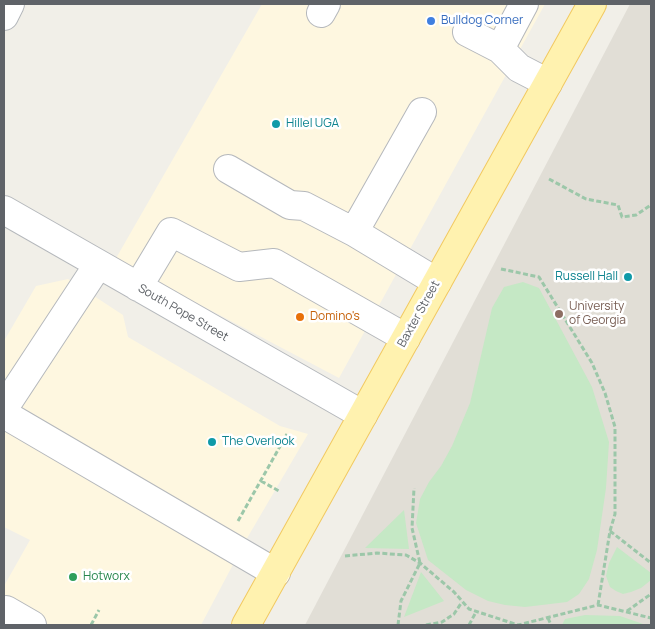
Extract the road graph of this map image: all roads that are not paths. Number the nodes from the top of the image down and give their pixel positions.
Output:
1 (10, 4) edge
2 (524, 4) edge
3 (592, 4) edge
4 (4, 16) edge
5 (467, 32) dead end
6 (500, 49) junction
7 (548, 83) junction
8 (422, 112) dead end
9 (228, 170) dead end
10 (4, 210) edge
11 (354, 232) junction
12 (98, 265) junction
13 (437, 282) junction
14 (138, 287) junction
15 (406, 338) junction
16 (4, 408) edge
17 (4, 414) edge
18 (363, 415) junction
19 (276, 572) junction
20 (6, 610) dead end
21 (32, 625) edge
22 (246, 625) edge

1 - 4 street
2 - 6 street
3 - 7 main road, Baxter Street
5 - 6 street
6 - 7 street
7 - 13 main road, Baxter Street
8 - 11 street
9 - 11 street
10 - 12 street, South Pope Street
11 - 13 street
12 - 14 street, South Pope Street
12 - 16 street
13 - 15 main road, Baxter Street
14 - 15 street
14 - 18 street, South Pope Street
15 - 18 main road, Baxter Street
17 - 19 street
18 - 19 main road, Baxter Street
19 - 22 main road, Baxter Street
20 - 21 street

